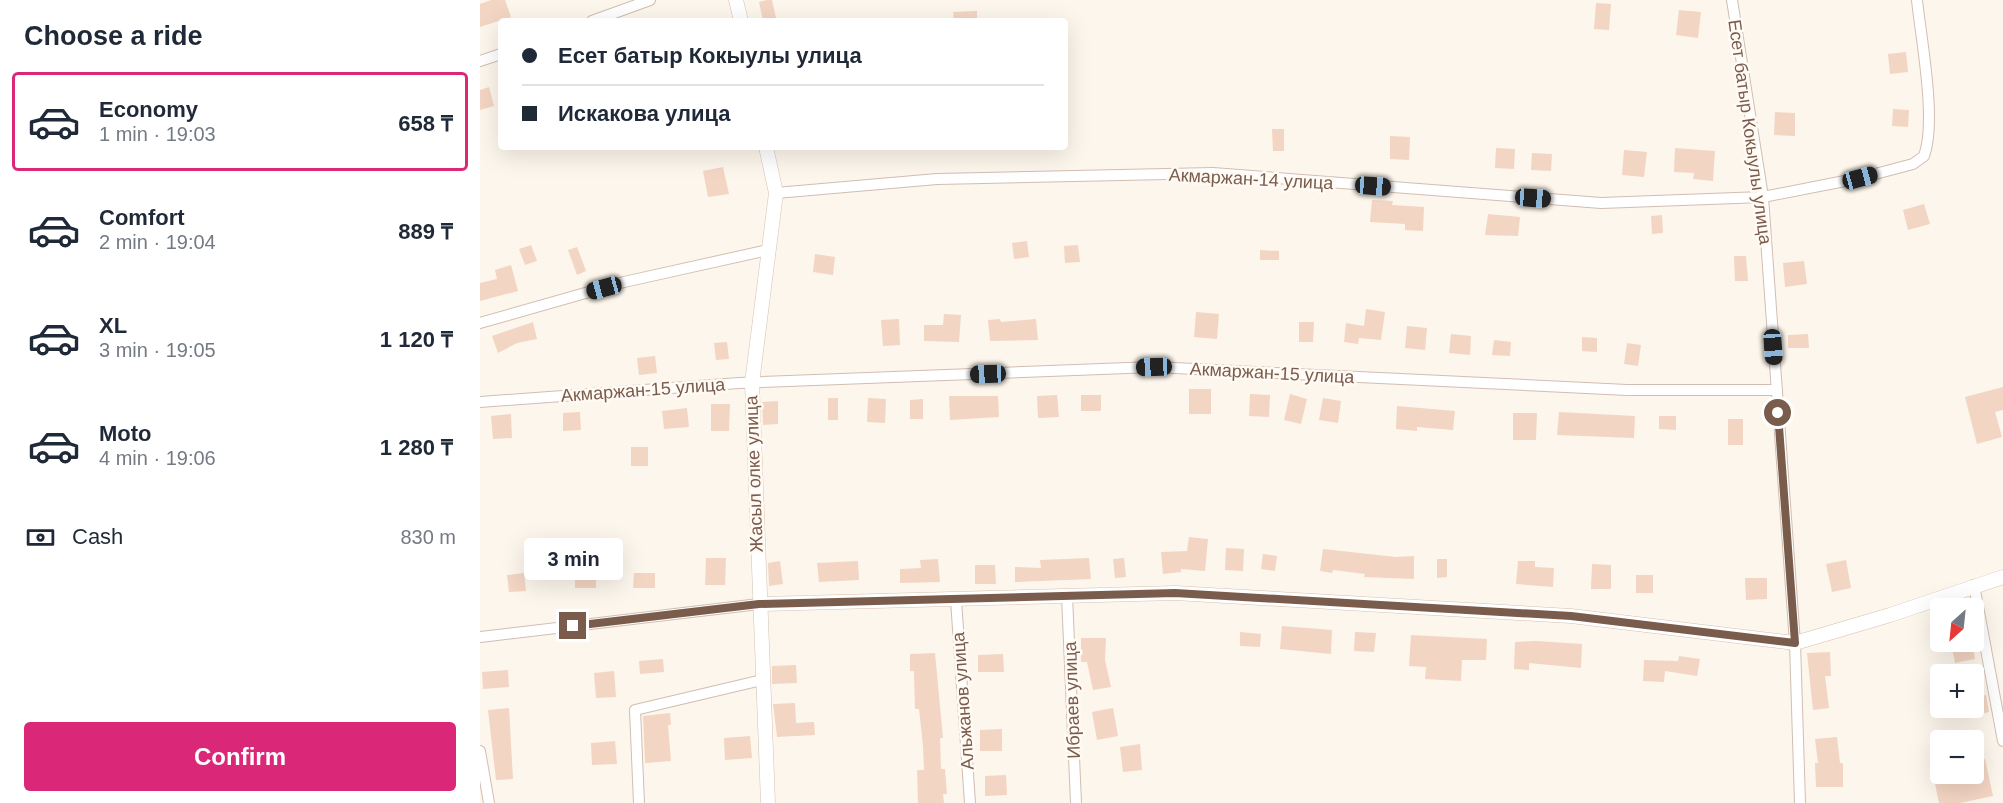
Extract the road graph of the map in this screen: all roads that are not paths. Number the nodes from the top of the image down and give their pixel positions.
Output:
1 (650, 0) edge
2 (736, 0) edge
3 (1732, 0) edge
4 (1917, 0) edge
5 (600, 18) edge
6 (740, 18) edge
7 (498, 55) edge
8 (480, 61) edge
9 (767, 150) edge
10 (776, 193) junction
11 (1762, 197) junction
12 (768, 250) junction
13 (480, 323) edge
14 (752, 383) junction
15 (1777, 390) junction
16 (480, 402) edge
17 (2003, 577) edge
18 (1974, 585) junction
19 (1067, 596) junction
20 (956, 600) junction
21 (759, 604) junction
22 (480, 637) edge
23 (1795, 643) junction
24 (762, 680) junction
25 (2003, 741) edge
26 (480, 751) edge
27 (489, 803) edge
28 (639, 803) edge
29 (768, 803) edge
30 (970, 803) edge
31 (1076, 803) edge
32 (1800, 803) edge

1 - 5 street
2 - 6 street
3 - 11 street, Есет батыр Кокыулы улица
4 - 11 street, Акмаржан-14 улица
7 - 8 street
9 - 10 street, Жасыл олке улица
10 - 11 street, Акмаржан-14 улица
10 - 12 street, Жасыл олке улица
11 - 15 street, Есет батыр Кокыулы улица
12 - 13 street
12 - 14 street, Жасыл олке улица
14 - 15 street, Акмаржан-15 улица
14 - 16 street, Акмаржан-15 улица
14 - 21 street, Жасыл олке улица
15 - 23 street, Есет батыр Кокыулы улица
17 - 18 street
18 - 23 street
18 - 25 street
19 - 20 street
19 - 23 street
19 - 31 street, Ибраев улица
20 - 21 street
20 - 30 street, Альжанов улица
21 - 22 street
21 - 24 street, Жасыл олке улица
23 - 32 street, Есет батыр Кокыулы улица
24 - 28 street
24 - 29 street, Жасыл олке улица
26 - 27 street

